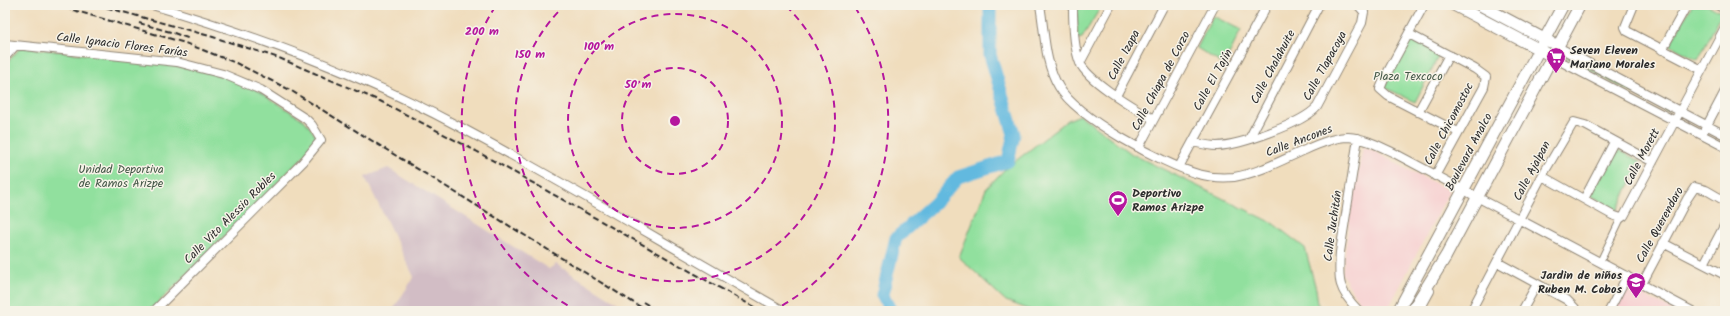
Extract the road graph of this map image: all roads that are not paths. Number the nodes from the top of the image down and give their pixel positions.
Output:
1 (152, 5) edge
2 (1040, 5) edge
3 (1073, 5) edge
4 (1111, 5) edge
5 (1164, 5) edge
6 (1215, 5) edge
7 (1267, 5) edge
8 (1319, 5) edge
9 (1358, 5) edge
10 (1424, 5) edge
11 (1454, 5) edge
12 (1480, 5) edge
13 (1563, 5) edge
14 (1580, 5) edge
15 (1634, 5) edge
16 (1687, 5) edge
17 (1717, 5) edge
18 (1725, 9) edge
19 (1725, 27) edge
20 (1409, 34) junction
21 (1545, 40) junction
22 (5, 44) edge
23 (16, 45) junction
24 (1558, 46) junction
25 (1539, 50) junction
26 (1662, 50) junction
27 (1449, 55) junction
28 (5, 57) edge
29 (1552, 57) junction
30 (1080, 63) junction
31 (1702, 70) junction
32 (1725, 91) edge
33 (1116, 96) junction
34 (1680, 111) junction
35 (1418, 112) junction
36 (1153, 119) junction
37 (1675, 120) junction
38 (1707, 125) junction
39 (1458, 132) junction
40 (1701, 135) junction
41 (1725, 135) edge
42 (1358, 138) junction
43 (1249, 139) junction
44 (321, 140) joint
45 (1193, 142) junction
46 (1614, 142) junction
47 (1139, 147) junction
48 (1725, 147) edge
49 (1653, 162) junction
50 (1179, 167) junction
51 (1435, 176) junction
52 (1542, 176) junction
53 (1463, 191) junction
54 (1477, 198) junction
55 (1584, 199) junction
56 (1725, 201) edge
57 (1621, 218) junction
58 (1519, 220) junction
59 (1725, 224) edge
60 (1663, 243) junction
61 (1497, 262) junction
62 (1600, 262) junction
63 (1704, 264) junction
64 (1437, 271) junction
65 (1725, 275) edge
66 (1627, 276) junction
67 (1537, 284) junction
68 (1642, 284) junction
69 (154, 311) edge
70 (784, 311) edge
71 (1359, 311) edge
72 (1398, 311) edge
73 (1412, 311) edge
74 (1420, 311) edge
75 (1471, 311) edge
76 (1522, 311) edge
77 (1574, 311) edge
78 (1608, 311) edge
79 (1692, 311) edge

1 - 70 street
2 - 47 street, Calle Ancones
3 - 30 street
4 - 30 street
5 - 33 street, Calle Izapa
6 - 36 street, Calle Chiapa de Corzo
7 - 45 street, Calle El Tajín
8 - 43 street, Calle Chalahuite
9 - 43 street, Calle Tlapacoya
10 - 20 street
11 - 25 street
12 - 21 street
13 - 21 street, Boulevard Analco
14 - 24 street
15 - 26 street
16 - 26 street
17 - 18 street
19 - 31 street, Calle Morett
20 - 27 street, Calle Chicomostoc
20 - 35 street
21 - 24 street
21 - 25 street, Boulevard Analco
22 - 23 street, Calle Ignacio Flores Farías
23 - 28 street
23 - 44 street, Calle Ignacio Flores Farías
24 - 29 street
24 - 34 street
25 - 29 street
25 - 53 street, Boulevard Analco
26 - 31 street
27 - 35 street
27 - 39 street, Calle Chicomostoc
29 - 37 street
29 - 54 street
30 - 33 street
31 - 34 street, Calle Morett
32 - 38 street
33 - 36 street
34 - 37 street, Calle Morett
34 - 38 street
35 - 39 street
36 - 47 street, Calle Chiapa de Corzo
37 - 40 street
37 - 49 street, Calle Morett
38 - 40 street
38 - 41 street
39 - 51 street, Calle Chicomostoc
40 - 48 street
42 - 50 street, Calle Ancones
42 - 51 street, Calle Ancones
42 - 71 street, Calle Juchitán
43 - 45 street, Calle Tlapacoya
44 - 69 street, Calle Vito Alessio Robles
45 - 50 street, Calle El Tajín
46 - 49 street, Calle Ajalpan
46 - 52 street, Calle Ajalpan
46 - 55 street
47 - 50 street, Calle Ancones
49 - 57 street, Calle Morett
51 - 53 street, Calle Ancones
52 - 55 street
52 - 58 street, Calle Ajalpan
53 - 54 street, Calle Ancones
53 - 72 street, Boulevard Analco
54 - 58 street, Calle Ancones
54 - 64 street
55 - 57 street
56 - 60 street, Calle Querendaro
57 - 62 street
58 - 61 street, Calle Ajalpan
58 - 62 street, Calle Ancones
59 - 63 street
60 - 63 street
60 - 68 street, Calle Querendaro
61 - 67 street
61 - 75 street, Calle Ajalpan
62 - 66 street, Calle Ancones
63 - 65 street
64 - 73 street
64 - 74 street
66 - 68 street, Calle Ancones
66 - 78 street
67 - 76 street
67 - 77 street
68 - 79 street, Calle Ancones

